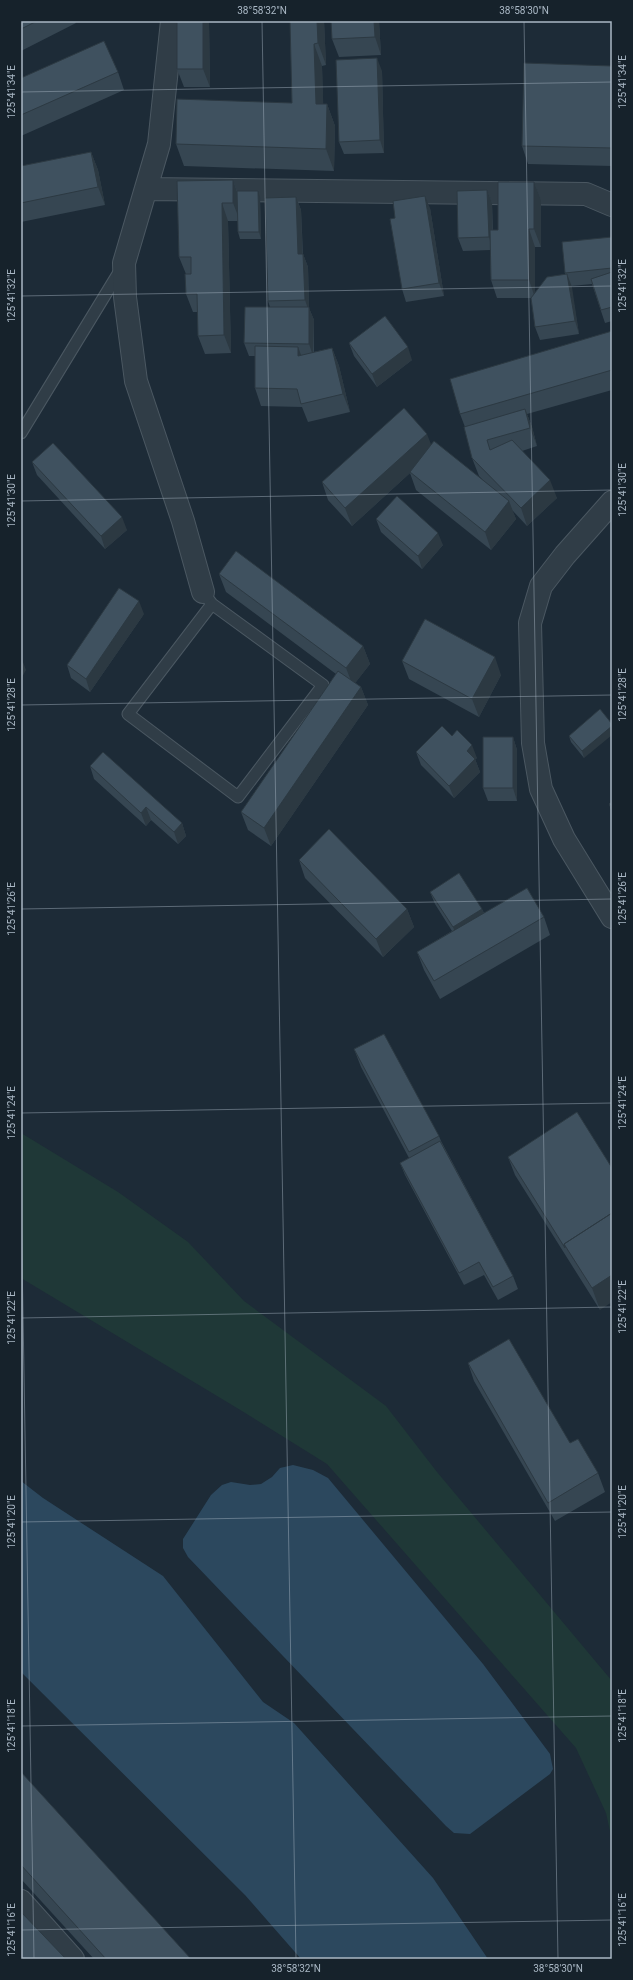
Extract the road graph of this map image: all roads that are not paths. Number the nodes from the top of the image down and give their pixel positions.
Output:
1 (172, 21) edge
2 (147, 190) junction
3 (612, 205) edge
4 (124, 263) junction
5 (21, 432) edge
6 (612, 502) edge
7 (207, 598) junction
8 (612, 917) edge
9 (21, 1901) edge
10 (73, 1959) edge

1 - 2 street
2 - 3 street
2 - 4 street
4 - 5 lane
4 - 7 street
6 - 8 street
7 - 7 lane
9 - 10 street

